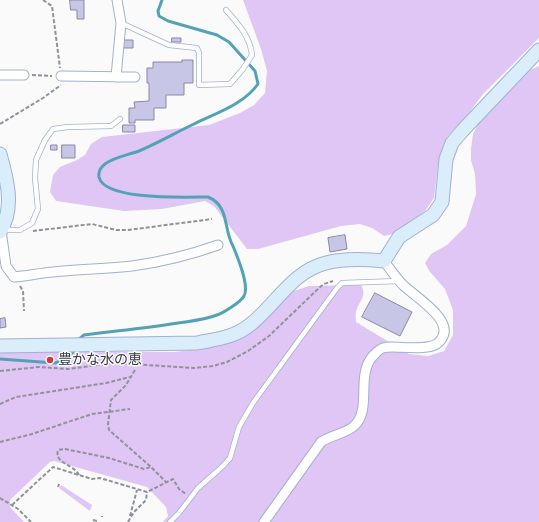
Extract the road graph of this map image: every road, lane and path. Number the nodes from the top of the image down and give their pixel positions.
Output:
1 (43, 0) edge
2 (117, 0) edge
3 (226, 10) dead end
4 (120, 24) junction
5 (539, 50) edge
6 (0, 75) edge
7 (24, 75) joint
8 (61, 76) junction
9 (116, 77) junction
10 (134, 77) dead end
11 (120, 119) dead end
12 (0, 124) edge
13 (0, 154) edge
14 (4, 181) edge
15 (212, 219) dead end
16 (20, 230) junction
17 (1, 231) edge
18 (218, 245) dead end
19 (384, 261) junction
20 (14, 277) junction
21 (400, 281) junction
22 (24, 310) dead end
23 (0, 346) edge
24 (135, 370) dead end
25 (130, 377) junction
26 (0, 404) edge
27 (130, 409) dead end
28 (109, 412) junction
29 (0, 442) edge
30 (151, 467) junction
31 (79, 475) junction
32 (166, 482) junction
33 (137, 490) junction
34 (147, 492) junction
35 (191, 497) junction
36 (0, 498) edge
37 (12, 505) junction
38 (130, 519) junction
39 (93, 520) dead end
40 (97, 521) dead end
41 (32, 522) edge
42 (128, 522) edge
43 (170, 522) edge
44 (264, 522) edge

1 - 8 path
2 - 4 street
3 - 4 lane
4 - 9 street
5 - 19 street
6 - 7 street
7 - 8 path
8 - 9 street
8 - 12 path
9 - 10 street
11 - 16 lane
13 - 14 street
14 - 17 street
15 - 16 path
16 - 17 lane
17 - 20 street
18 - 20 street
19 - 21 street
19 - 23 street
20 - 22 path
21 - 35 lane
21 - 44 street
24 - 25 path
25 - 26 path
25 - 28 path
27 - 28 path
28 - 29 path
28 - 30 path
30 - 31 path
30 - 32 path
31 - 33 path
31 - 37 path
32 - 34 path
32 - 35 path
33 - 34 path
33 - 38 path
34 - 38 path
35 - 43 lane
36 - 37 path
37 - 41 path
38 - 42 path
39 - 40 path

